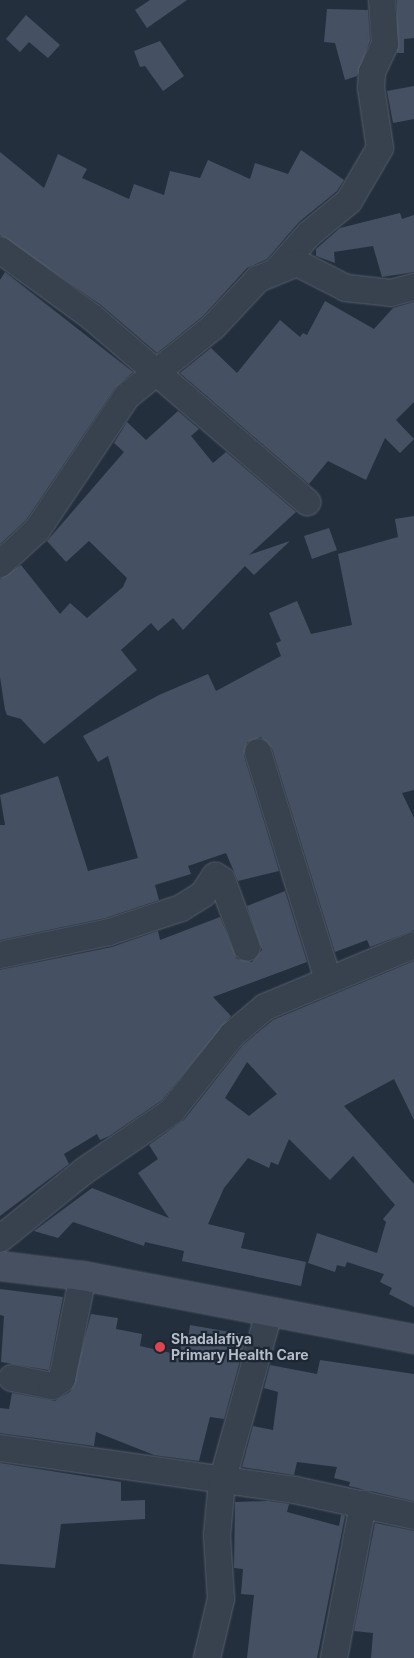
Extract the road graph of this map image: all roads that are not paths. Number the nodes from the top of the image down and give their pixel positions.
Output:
1 (382, 0) edge
2 (0, 250) edge
3 (278, 269) junction
4 (414, 287) edge
5 (158, 372) junction
6 (307, 502) dead end
7 (0, 564) edge
8 (258, 752) dead end
9 (414, 945) edge
10 (247, 948) dead end
11 (0, 955) edge
12 (328, 979) junction
13 (0, 1239) edge
14 (0, 1266) edge
15 (82, 1276) junction
16 (269, 1313) junction
17 (412, 1334) edge
18 (12, 1378) dead end
19 (0, 1448) edge
20 (222, 1482) junction
21 (363, 1504) junction
22 (414, 1516) edge
23 (207, 1658) edge
24 (334, 1658) edge

1 - 3 street
2 - 5 street
3 - 4 street
3 - 5 street
5 - 6 street
5 - 7 street
8 - 12 street
9 - 12 street
10 - 11 street
12 - 13 street
14 - 15 street
15 - 16 street
15 - 18 street
16 - 17 street
16 - 20 street
19 - 20 street
20 - 21 street
20 - 23 street
21 - 22 street
21 - 24 street

